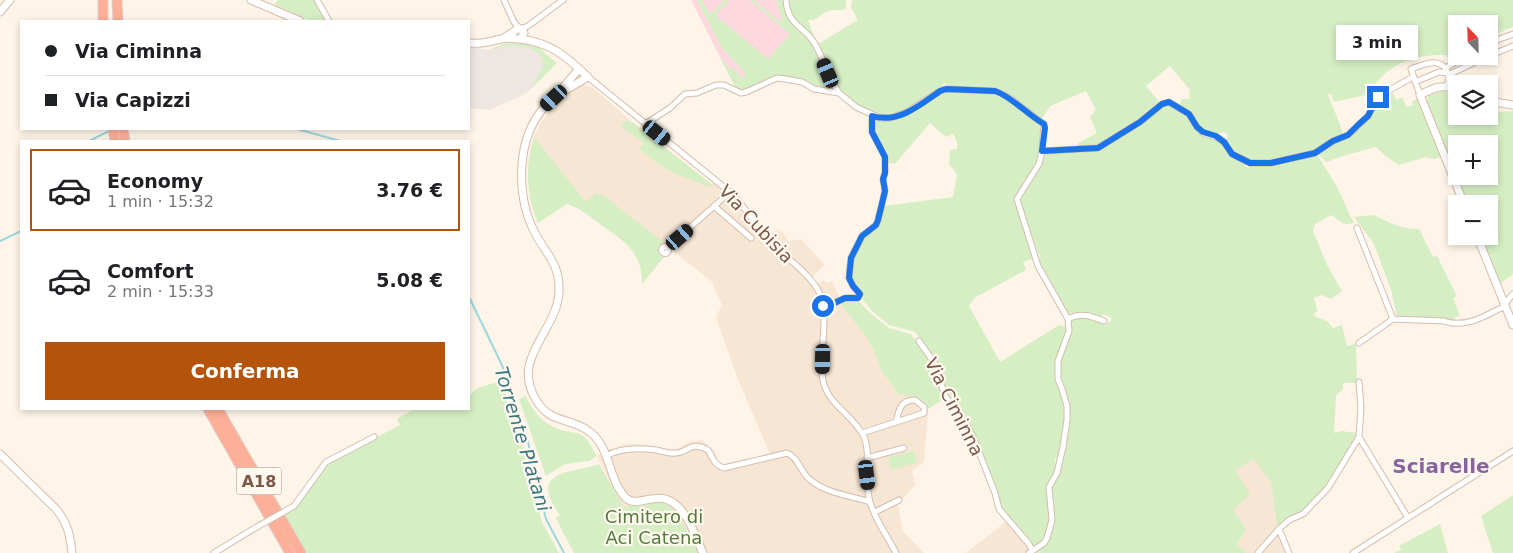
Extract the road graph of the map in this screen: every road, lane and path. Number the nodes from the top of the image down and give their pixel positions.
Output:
1 (10, 0) edge
2 (101, 0) edge
3 (112, 0) edge
4 (119, 0) edge
5 (251, 0) edge
6 (317, 0) edge
7 (504, 0) edge
8 (563, 0) edge
9 (786, 0) edge
10 (0, 12) edge
11 (103, 19) edge
12 (112, 20) edge
13 (120, 20) edge
14 (298, 20) edge
15 (328, 20) edge
16 (520, 32) junction
17 (1513, 34) edge
18 (1498, 40) edge
19 (470, 43) edge
20 (1513, 46) edge
21 (1498, 52) edge
22 (1455, 65) edge
23 (1465, 65) edge
24 (579, 69) junction
25 (1447, 72) junction
26 (588, 77) junction
27 (1414, 80) junction
28 (1447, 86) joint
29 (839, 93) junction
30 (1420, 95) junction
31 (554, 98) junction
32 (1498, 102) edge
33 (1513, 105) edge
34 (872, 116) junction
35 (645, 124) junction
36 (1042, 151) junction
37 (730, 192) junction
38 (1460, 195) edge
39 (714, 206) junction
40 (1357, 228) dead end
41 (751, 238) dead end
42 (1481, 245) edge
43 (667, 248) dead end
44 (1513, 294) edge
45 (823, 306) junction
46 (1505, 306) junction
47 (1068, 319) junction
48 (1393, 319) junction
49 (1104, 321) dead end
50 (1513, 325) edge
51 (919, 341) dead end
52 (1359, 343) dead end
53 (1359, 382) dead end
54 (209, 410) edge
55 (219, 410) edge
56 (896, 422) junction
57 (862, 434) junction
58 (374, 437) dead end
59 (1359, 437) junction
60 (904, 448) dead end
61 (1513, 451) edge
62 (0, 454) edge
63 (606, 456) junction
64 (867, 458) junction
65 (899, 500) dead end
66 (870, 502) junction
67 (875, 512) junction
68 (1408, 518) junction
69 (1279, 529) junction
70 (1031, 552) edge
71 (72, 553) edge
72 (214, 553) edge
73 (290, 553) edge
74 (301, 553) edge
75 (703, 553) edge
76 (896, 553) edge
77 (1258, 553) edge
78 (1289, 553) edge
79 (1353, 553) edge

1 - 10 street
2 - 11 highway
3 - 12 highway
4 - 13 highway
5 - 14 street
6 - 15 street
7 - 16 street
8 - 16 street
9 - 29 street
16 - 19 street
16 - 24 street, Via Cubisia
17 - 18 street
20 - 21 street
22 - 25 street
23 - 25 street
24 - 26 street, Via Cubisia
24 - 31 street
25 - 27 street
25 - 27 street
25 - 28 street
26 - 31 street
26 - 35 street, Via Cubisia
27 - 30 street
27 - 36 street
28 - 30 street
29 - 34 street
29 - 35 street
30 - 38 street
31 - 63 street
32 - 33 street
34 - 36 street
34 - 45 street
35 - 37 street, Via Cubisia
36 - 47 street
37 - 39 street
37 - 45 street, Via Cubisia
39 - 41 street
39 - 43 street
40 - 48 street
42 - 46 street
44 - 46 street
45 - 57 street
46 - 48 street
46 - 50 street
47 - 49 street
47 - 70 street
48 - 52 street
51 - 70 street, Via Ciminna
53 - 59 street
54 - 73 highway, A18
55 - 74 highway, A18
56 - 56 street
56 - 57 street
57 - 64 street
58 - 72 street, bridge
59 - 68 street
59 - 69 street
60 - 64 street
61 - 68 street
62 - 71 street
63 - 66 street
63 - 75 street
64 - 66 street
65 - 67 street
66 - 67 street
67 - 76 street
68 - 79 street
69 - 77 street
69 - 78 street

